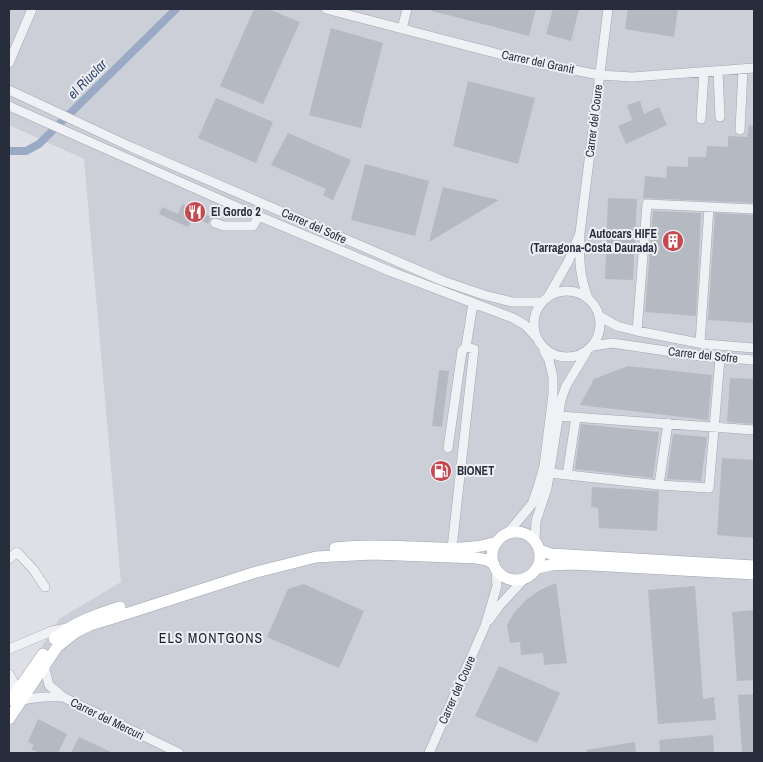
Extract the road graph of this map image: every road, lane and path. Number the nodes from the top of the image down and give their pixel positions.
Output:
1 (32, 9) edge
2 (326, 9) edge
3 (407, 9) edge
4 (608, 9) edge
5 (402, 29) junction
6 (9, 63) edge
7 (754, 68) edge
8 (743, 69) junction
9 (718, 71) junction
10 (704, 72) junction
11 (600, 75) junction
12 (9, 90) edge
13 (9, 106) edge
14 (720, 116) dead end
15 (701, 119) dead end
16 (740, 130) dead end
17 (709, 207) junction
18 (754, 209) edge
19 (259, 216) junction
20 (214, 224) dead end
21 (580, 233) junction
22 (588, 298) junction
23 (544, 300) junction
24 (473, 304) junction
25 (599, 316) junction
26 (636, 331) junction
27 (536, 336) junction
28 (700, 343) junction
29 (466, 347) junction
30 (543, 348) junction
31 (590, 348) junction
32 (754, 348) edge
33 (720, 358) junction
34 (754, 360) edge
35 (559, 416) junction
36 (576, 417) junction
37 (668, 424) junction
38 (715, 427) junction
39 (754, 430) edge
40 (448, 448) dead end
41 (550, 473) junction
42 (567, 475) junction
43 (659, 485) junction
44 (507, 534) junction
45 (497, 542) junction
46 (537, 546) junction
47 (452, 548) junction
48 (9, 559) edge
49 (754, 566) edge
50 (495, 567) junction
51 (537, 568) junction
52 (754, 574) edge
53 (525, 578) junction
54 (45, 587) dead end
55 (485, 626) junction
56 (67, 628) junction
57 (9, 649) edge
58 (44, 665) junction
59 (9, 674) edge
60 (63, 697) junction
61 (14, 701) edge
62 (9, 718) edge
63 (179, 753) edge
64 (429, 753) edge

1 - 6 street
2 - 5 street, Carrer del Granit
3 - 5 street
4 - 11 street, Carrer del Coure
5 - 11 street, Carrer del Granit
7 - 8 street, Carrer del Granit
8 - 9 street, Carrer del Granit
8 - 16 street
9 - 10 street, Carrer del Granit
9 - 14 street
10 - 11 street, Carrer del Granit
10 - 15 street
11 - 21 street, Carrer del Coure
12 - 23 street, Carrer del Sofre
13 - 19 street, Carrer del Sofre
17 - 18 street
17 - 26 street
17 - 28 street
19 - 20 street
19 - 24 street, Carrer del Sofre
21 - 22 street, Carrer del Coure
21 - 23 street, Carrer del Coure
22 - 23 street
22 - 25 street
23 - 27 street
24 - 27 street, Carrer del Sofre
24 - 29 street
25 - 26 street, Carrer del Sofre
25 - 31 street
26 - 28 street, Carrer del Sofre
27 - 30 street
28 - 32 street, Carrer del Sofre
29 - 40 street
29 - 47 street
30 - 31 street
30 - 44 street
31 - 33 street, Carrer del Sofre
31 - 35 street
33 - 34 street, Carrer del Sofre
33 - 38 street
35 - 36 street
35 - 41 street
36 - 37 street
36 - 42 street
37 - 38 street
37 - 43 street
38 - 39 street
38 - 43 street
41 - 42 street
41 - 46 street
42 - 43 street
44 - 45 main road
44 - 46 main road
45 - 47 main road
45 - 50 main road
46 - 49 main road
46 - 51 main road
47 - 56 main road
48 - 54 street
50 - 53 main road
50 - 55 street, Carrer del Coure
50 - 58 main road
51 - 52 main road
51 - 53 main road
53 - 55 street, Carrer del Coure
55 - 64 street, Carrer del Coure
56 - 57 street
56 - 61 main road
58 - 60 street, Carrer del Mercuri
58 - 61 main road
59 - 61 street
60 - 61 street, Carrer del Mercuri
60 - 63 street, Carrer del Mercuri
61 - 62 main road

